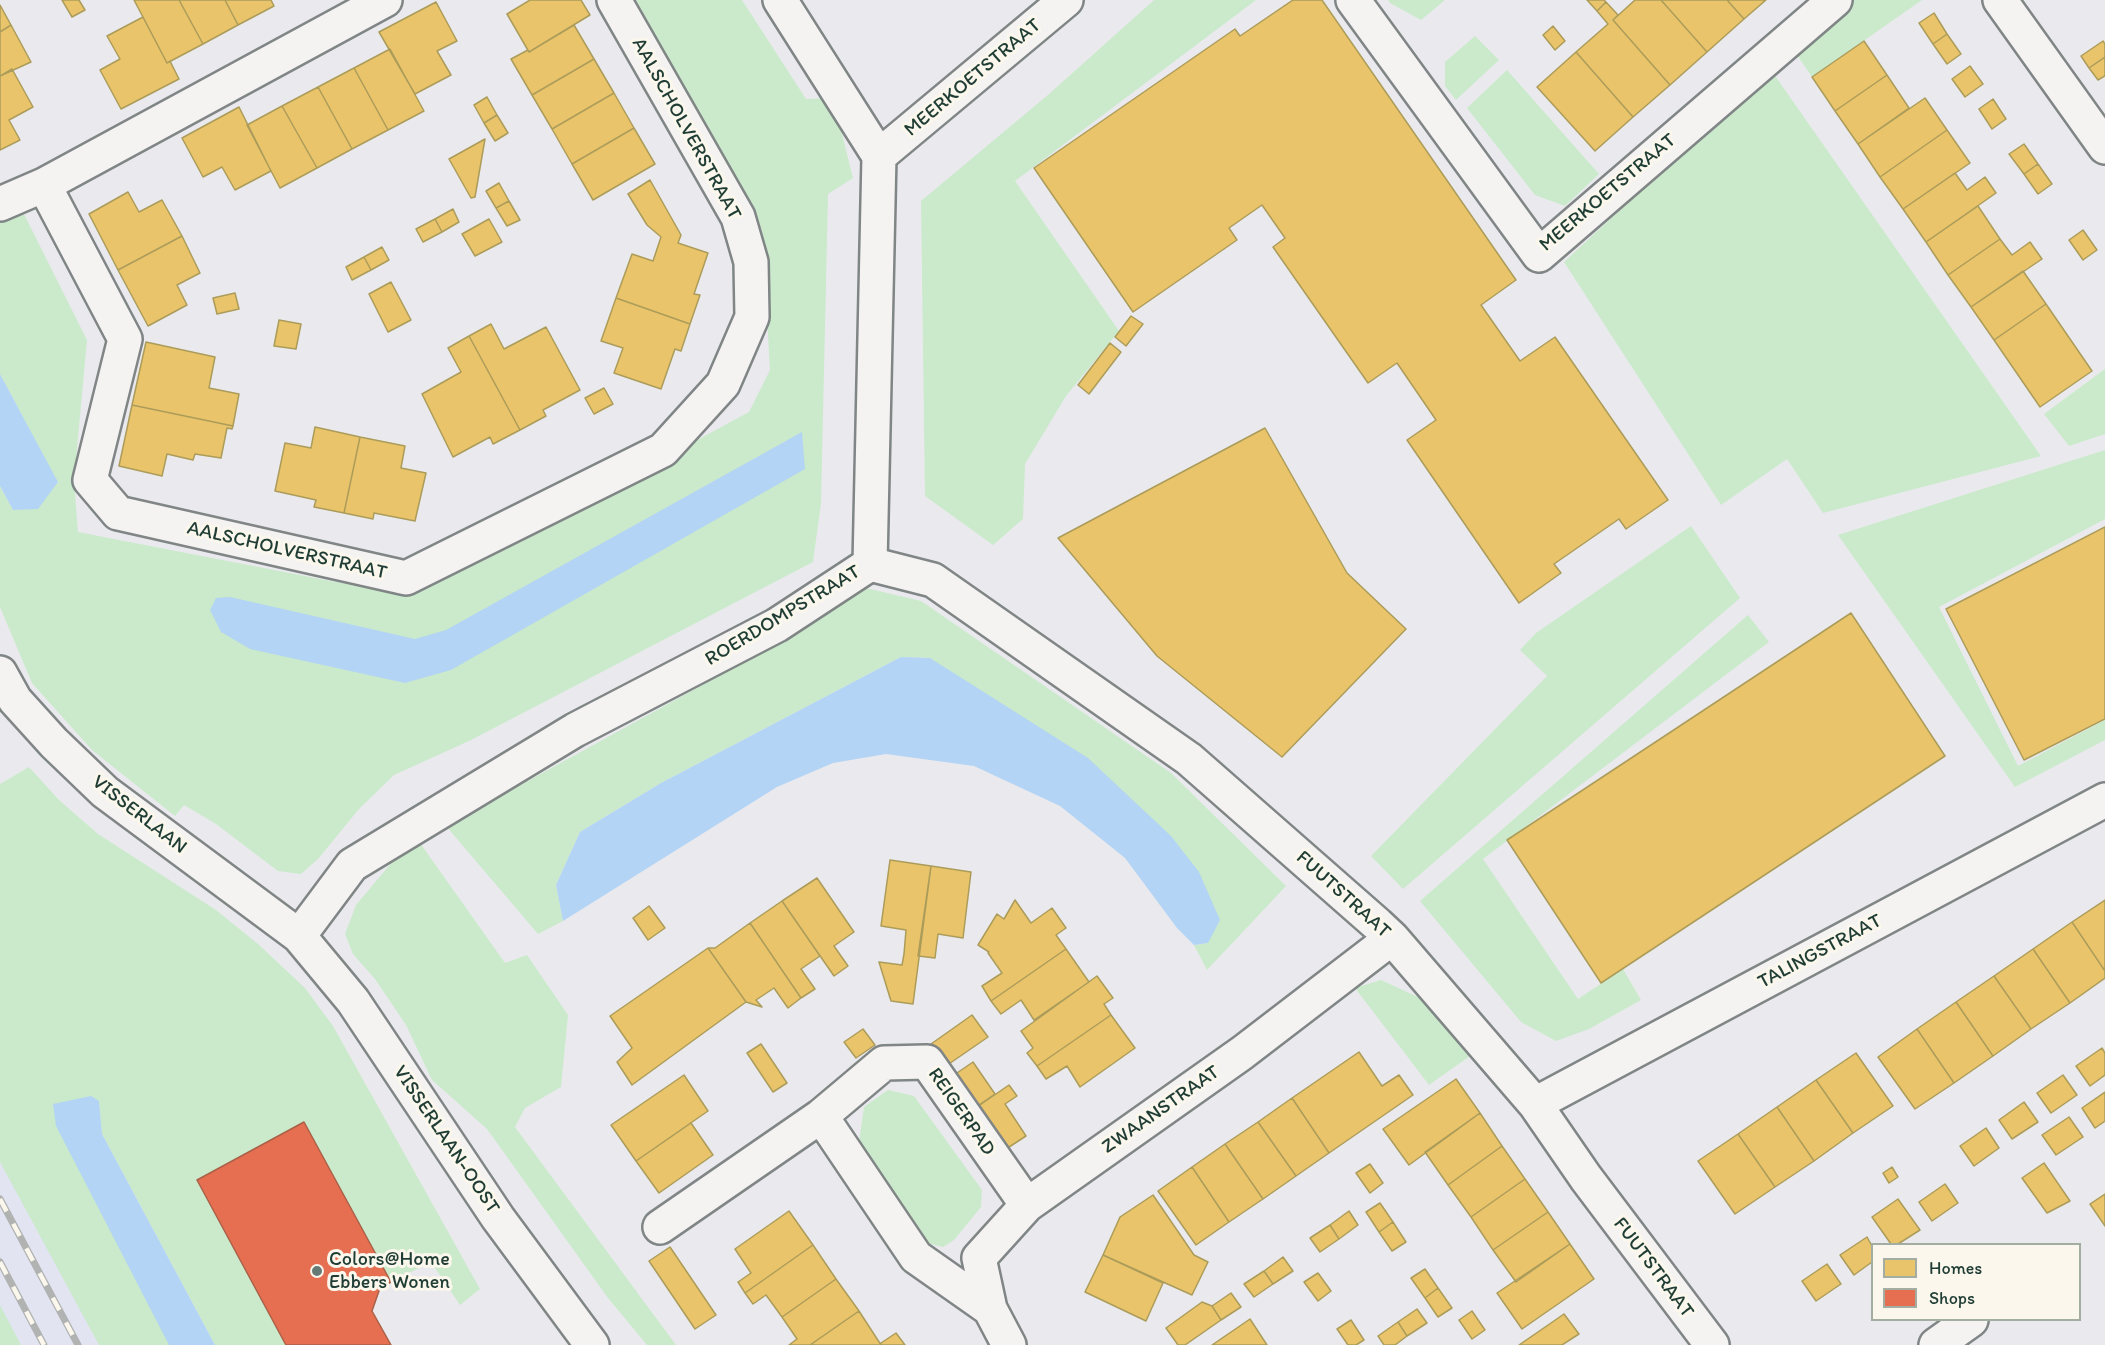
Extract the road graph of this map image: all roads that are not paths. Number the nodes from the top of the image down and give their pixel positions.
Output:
1 (385, 0) edge
2 (614, 0) edge
3 (780, 0) edge
4 (1066, 0) edge
5 (1353, 0) edge
6 (1835, 0) edge
7 (2000, 0) edge
8 (2105, 147) edge
9 (879, 156) junction
10 (44, 185) junction
11 (0, 204) edge
12 (870, 564) junction
13 (0, 674) edge
14 (2105, 800) edge
15 (299, 936) junction
16 (1392, 938) junction
17 (1535, 1104) junction
18 (821, 1116) junction
19 (1027, 1204) junction
20 (660, 1227) dead end
21 (990, 1309) junction
22 (1970, 1321) edge
23 (592, 1345) edge
24 (1009, 1345) edge
25 (1712, 1345) edge
26 (1936, 1345) edge

1 - 10 street
2 - 10 street, AALSCHOLVERSTRAAT
3 - 9 street
4 - 9 street, MEERKOETSTRAAT
5 - 6 street, MEERKOETSTRAAT
7 - 8 street
9 - 12 street, ROERDOMPSTRAAT
10 - 11 street
12 - 15 street, ROERDOMPSTRAAT
12 - 16 street, FUUTSTRAAT
13 - 15 street, VISSERLAAN
14 - 17 street, TALINGSTRAAT
15 - 23 street, VISSERLAAN-OOST
16 - 17 street, FUUTSTRAAT
16 - 19 street, ZWAANSTRAAT
17 - 25 street, FUUTSTRAAT
18 - 19 street, REIGERPAD
18 - 20 street
18 - 21 street, ZWAANSTRAAT
19 - 21 street, ZWAANSTRAAT
21 - 24 street, ZWAANSTRAAT
22 - 26 street

